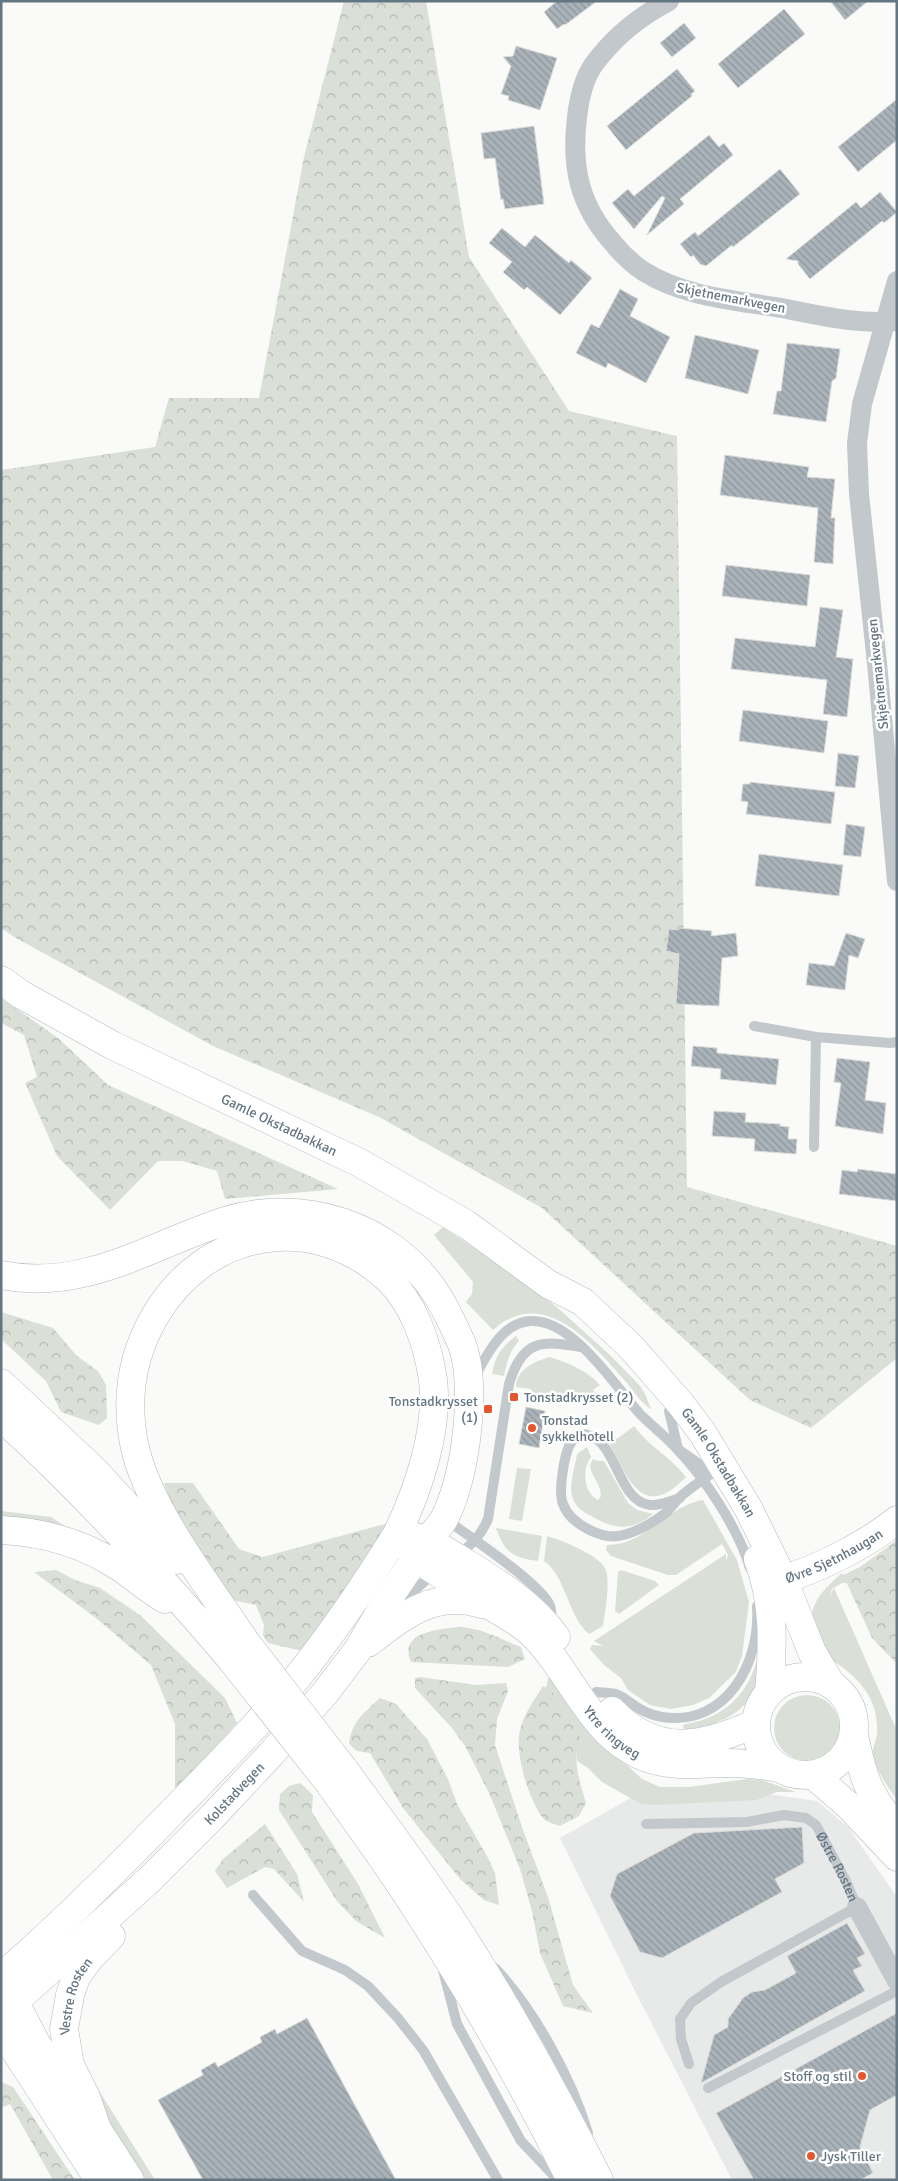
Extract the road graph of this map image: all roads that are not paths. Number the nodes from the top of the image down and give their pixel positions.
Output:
1 (669, 1) edge
2 (897, 281) edge
3 (891, 322) edge
4 (897, 881) edge
5 (1, 980) edge
6 (754, 1026) dead end
7 (816, 1037) junction
8 (897, 1042) edge
9 (814, 1147) dead end
10 (1, 1275) edge
11 (548, 1284) junction
12 (582, 1348) junction
13 (1, 1383) edge
14 (470, 1385) junction
15 (669, 1412) junction
16 (1, 1416) edge
17 (678, 1449) junction
18 (712, 1473) junction
19 (680, 1498) junction
20 (897, 1520) edge
21 (1, 1530) edge
22 (397, 1534) junction
23 (443, 1552) junction
24 (768, 1582) junction
25 (490, 1606) junction
26 (192, 1614) junction
27 (237, 1650) junction
28 (357, 1651) junction
29 (831, 1684) junction
30 (596, 1692) junction
31 (769, 1692) junction
32 (756, 1723) junction
33 (854, 1735) junction
34 (779, 1768) junction
35 (813, 1776) junction
36 (646, 1824) dead end
37 (897, 1829) edge
38 (897, 1857) edge
39 (149, 1880) junction
40 (253, 1894) dead end
41 (856, 1907) junction
42 (444, 1931) junction
43 (2, 1977) edge
44 (897, 1981) edge
45 (897, 1991) edge
46 (8, 2008) edge
47 (1, 2029) edge
48 (689, 2064) dead end
49 (708, 2088) dead end
50 (97, 2129) junction
51 (99, 2180) edge
52 (130, 2180) edge
53 (498, 2180) edge
54 (558, 2180) edge
55 (571, 2180) edge
56 (600, 2180) edge

1 - 3 street, Skjetnemarkvegen
2 - 3 street, Skjetnemarkvegen
3 - 4 street, Skjetnemarkvegen
5 - 11 main road, Gamle Okstadbakkan
6 - 7 lane
7 - 8 lane
7 - 9 lane
10 - 14 main road, Kolstadvegen
11 - 15 main road, Gamle Okstadbakkan
11 - 18 main road, Gamle Okstadbakkan
12 - 14 lane
12 - 17 lane
12 - 23 lane
13 - 27 main road
14 - 23 main road, Kolstadvegen
15 - 17 lane
15 - 18 main road, Gamle Okstadbakkan
16 - 26 main road
17 - 18 lane
18 - 19 lane
18 - 24 main road, Gamle Okstadbakkan
19 - 19 lane
20 - 24 main road, Øvre Sjetnhaugan
21 - 26 main road
22 - 23 main road, Ytre ringveg
22 - 27 main road
22 - 43 main road
23 - 25 main road, Ytre ringveg
23 - 28 main road, Kolstadvegen
23 - 30 main road, Ytre ringveg
24 - 29 main road, Gamle Okstadbakkan
24 - 30 lane
24 - 31 main road, Gamle Okstadbakkan
25 - 28 main road, Ytre ringveg
25 - 34 main road, Ytre ringveg
26 - 27 main road
27 - 42 main road, bridge
28 - 39 main road, Kolstadvegen
29 - 31 main road
29 - 33 main road
30 - 32 main road, Ytre ringveg
31 - 32 main road
32 - 34 main road
33 - 35 main road
33 - 37 main road
34 - 35 main road
35 - 38 main road
36 - 41 lane, Østre Rosten
39 - 46 main road, Kolstadvegen
39 - 50 main road, Vestre Rosten
40 - 53 lane
41 - 44 street, Østre Rosten
41 - 48 lane
42 - 54 lane
42 - 55 main road
42 - 56 main road
43 - 46 main road, Vestre Rosten
45 - 49 lane
46 - 50 main road, Vestre Rosten
47 - 51 main road
50 - 52 main road, Vestre Rosten

